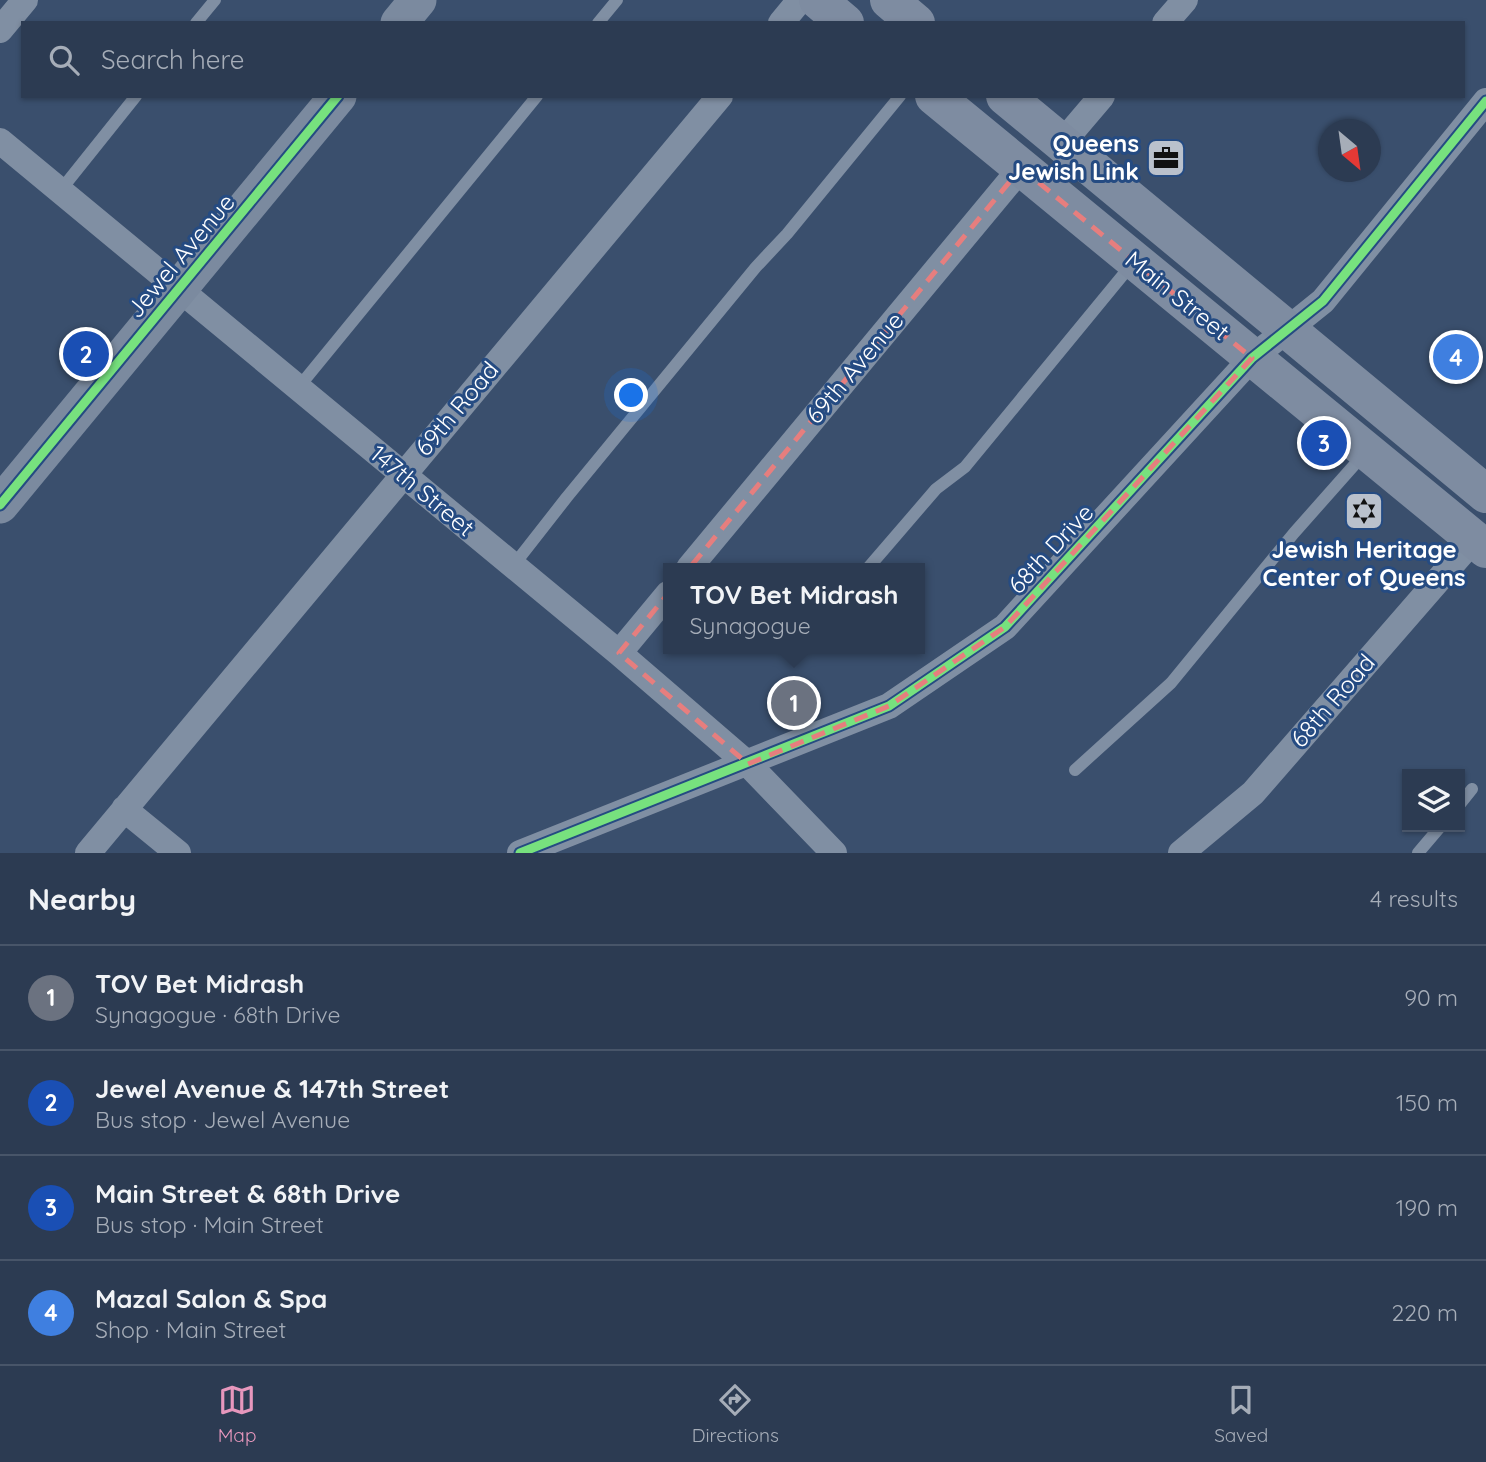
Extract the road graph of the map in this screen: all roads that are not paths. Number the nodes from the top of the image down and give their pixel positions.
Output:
1 (24, 0) edge
2 (215, 0) edge
3 (418, 0) edge
4 (617, 0) edge
5 (800, 0) edge
6 (817, 0) edge
7 (888, 0) edge
8 (1185, 0) edge
9 (198, 21) edge
10 (401, 21) edge
11 (600, 21) edge
12 (783, 21) edge
13 (843, 21) edge
14 (914, 21) edge
15 (1167, 21) edge
16 (0, 30) edge
17 (134, 98) edge
18 (336, 98) edge
19 (535, 98) edge
20 (718, 98) edge
21 (898, 98) edge
22 (936, 98) edge
23 (1007, 98) edge
24 (1100, 98) edge
25 (1486, 101) edge
26 (0, 141) edge
27 (1062, 143) junction
28 (1021, 168) junction
29 (60, 191) junction
30 (1135, 262) junction
31 (178, 289) junction
32 (1287, 330) junction
33 (1252, 358) junction
34 (298, 388) junction
35 (1367, 452) junction
36 (402, 474) junction
37 (1486, 494) edge
38 (0, 505) edge
39 (1480, 544) edge
40 (694, 563) edge
41 (872, 563) edge
42 (513, 566) junction
43 (663, 600) edge
44 (619, 653) junction
45 (748, 764) junction
46 (1074, 770) dead end
47 (1472, 789) dead end
48 (1465, 798) edge
49 (124, 809) junction
50 (1436, 832) edge
51 (88, 853) edge
52 (178, 853) edge
53 (520, 853) edge
54 (834, 853) edge
55 (1181, 853) edge
56 (1418, 853) edge

1 - 16 street
2 - 9 lane
3 - 10 street
4 - 11 lane
5 - 12 street
6 - 13 main road
7 - 14 main road
8 - 15 street
17 - 29 lane
18 - 31 street, Jewel Avenue
19 - 34 lane
20 - 36 street, 69th Road
21 - 42 lane
22 - 28 main road, Main Street
23 - 27 main road, Main Street
24 - 27 street
25 - 32 street, 68th Drive
26 - 29 street, 147th Street
27 - 32 main road, Main Street
28 - 30 main road, Main Street
28 - 40 street, 69th Avenue
29 - 31 street, 147th Street
30 - 33 main road, Main Street
30 - 41 lane
31 - 34 street, 147th Street
31 - 38 street, Jewel Avenue
32 - 33 street, 68th Drive
32 - 37 main road, Main Street
33 - 35 main road, Main Street
33 - 45 street, 68th Drive
34 - 36 street, 147th Street
35 - 39 main road, Main Street
35 - 46 lane
36 - 42 street, 147th Street
36 - 49 street, 69th Road
39 - 55 street, 68th Road
42 - 44 street, 147th Street
43 - 44 street
44 - 45 street, 147th Street
45 - 53 street, 68th Drive
45 - 54 street, 147th Street
47 - 48 lane
49 - 51 street, 69th Road
49 - 52 street
50 - 56 lane

